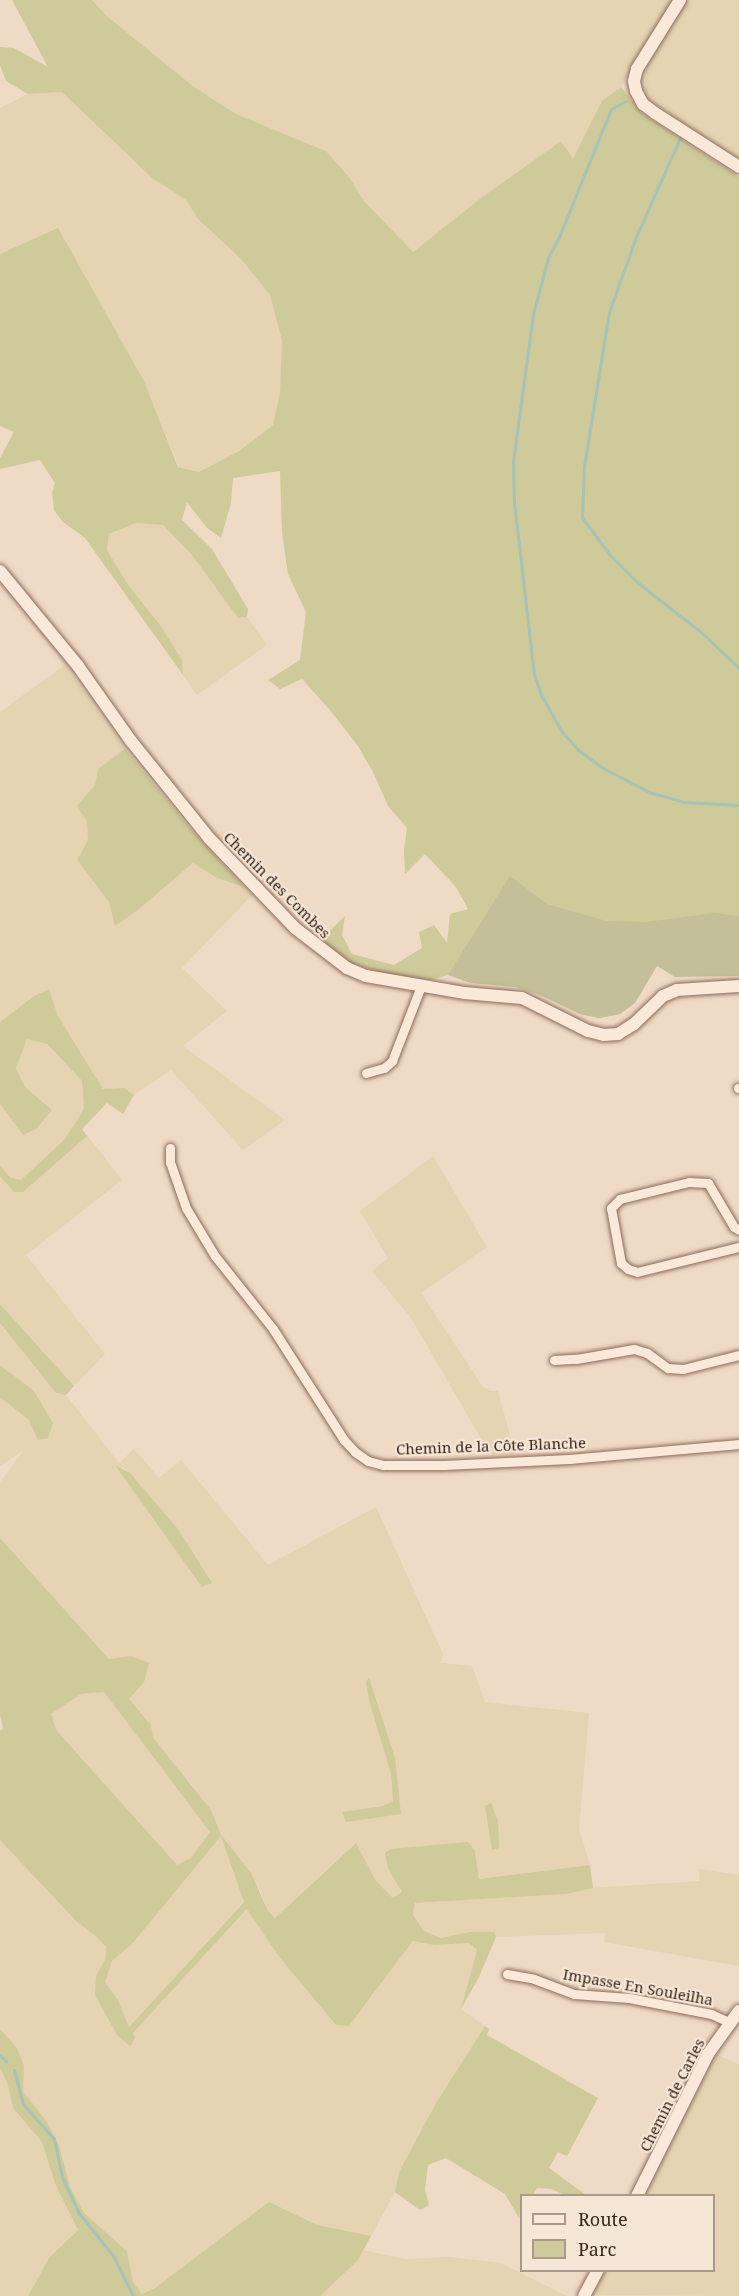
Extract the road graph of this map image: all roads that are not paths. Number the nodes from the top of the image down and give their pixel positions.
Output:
1 (680, 0) edge
2 (739, 167) edge
3 (0, 571) edge
4 (422, 986) junction
5 (739, 986) edge
6 (366, 1073) dead end
7 (170, 1148) dead end
8 (739, 1230) edge
9 (739, 1247) edge
10 (739, 1354) edge
11 (555, 1360) dead end
12 (739, 1444) edge
13 (507, 1974) dead end
14 (739, 2011) edge
15 (729, 2022) junction
16 (638, 2194) edge
17 (597, 2272) edge
18 (584, 2296) edge

1 - 2 street
3 - 4 street, Chemin des Combes
4 - 5 street, Chemin des Combes
4 - 6 street
7 - 12 street, Chemin de la Côte Blanche
8 - 9 street
10 - 11 street
13 - 15 street, Impasse En Souleilha
14 - 15 street, Chemin de Carles
15 - 16 street, Chemin de Carles
17 - 18 street

